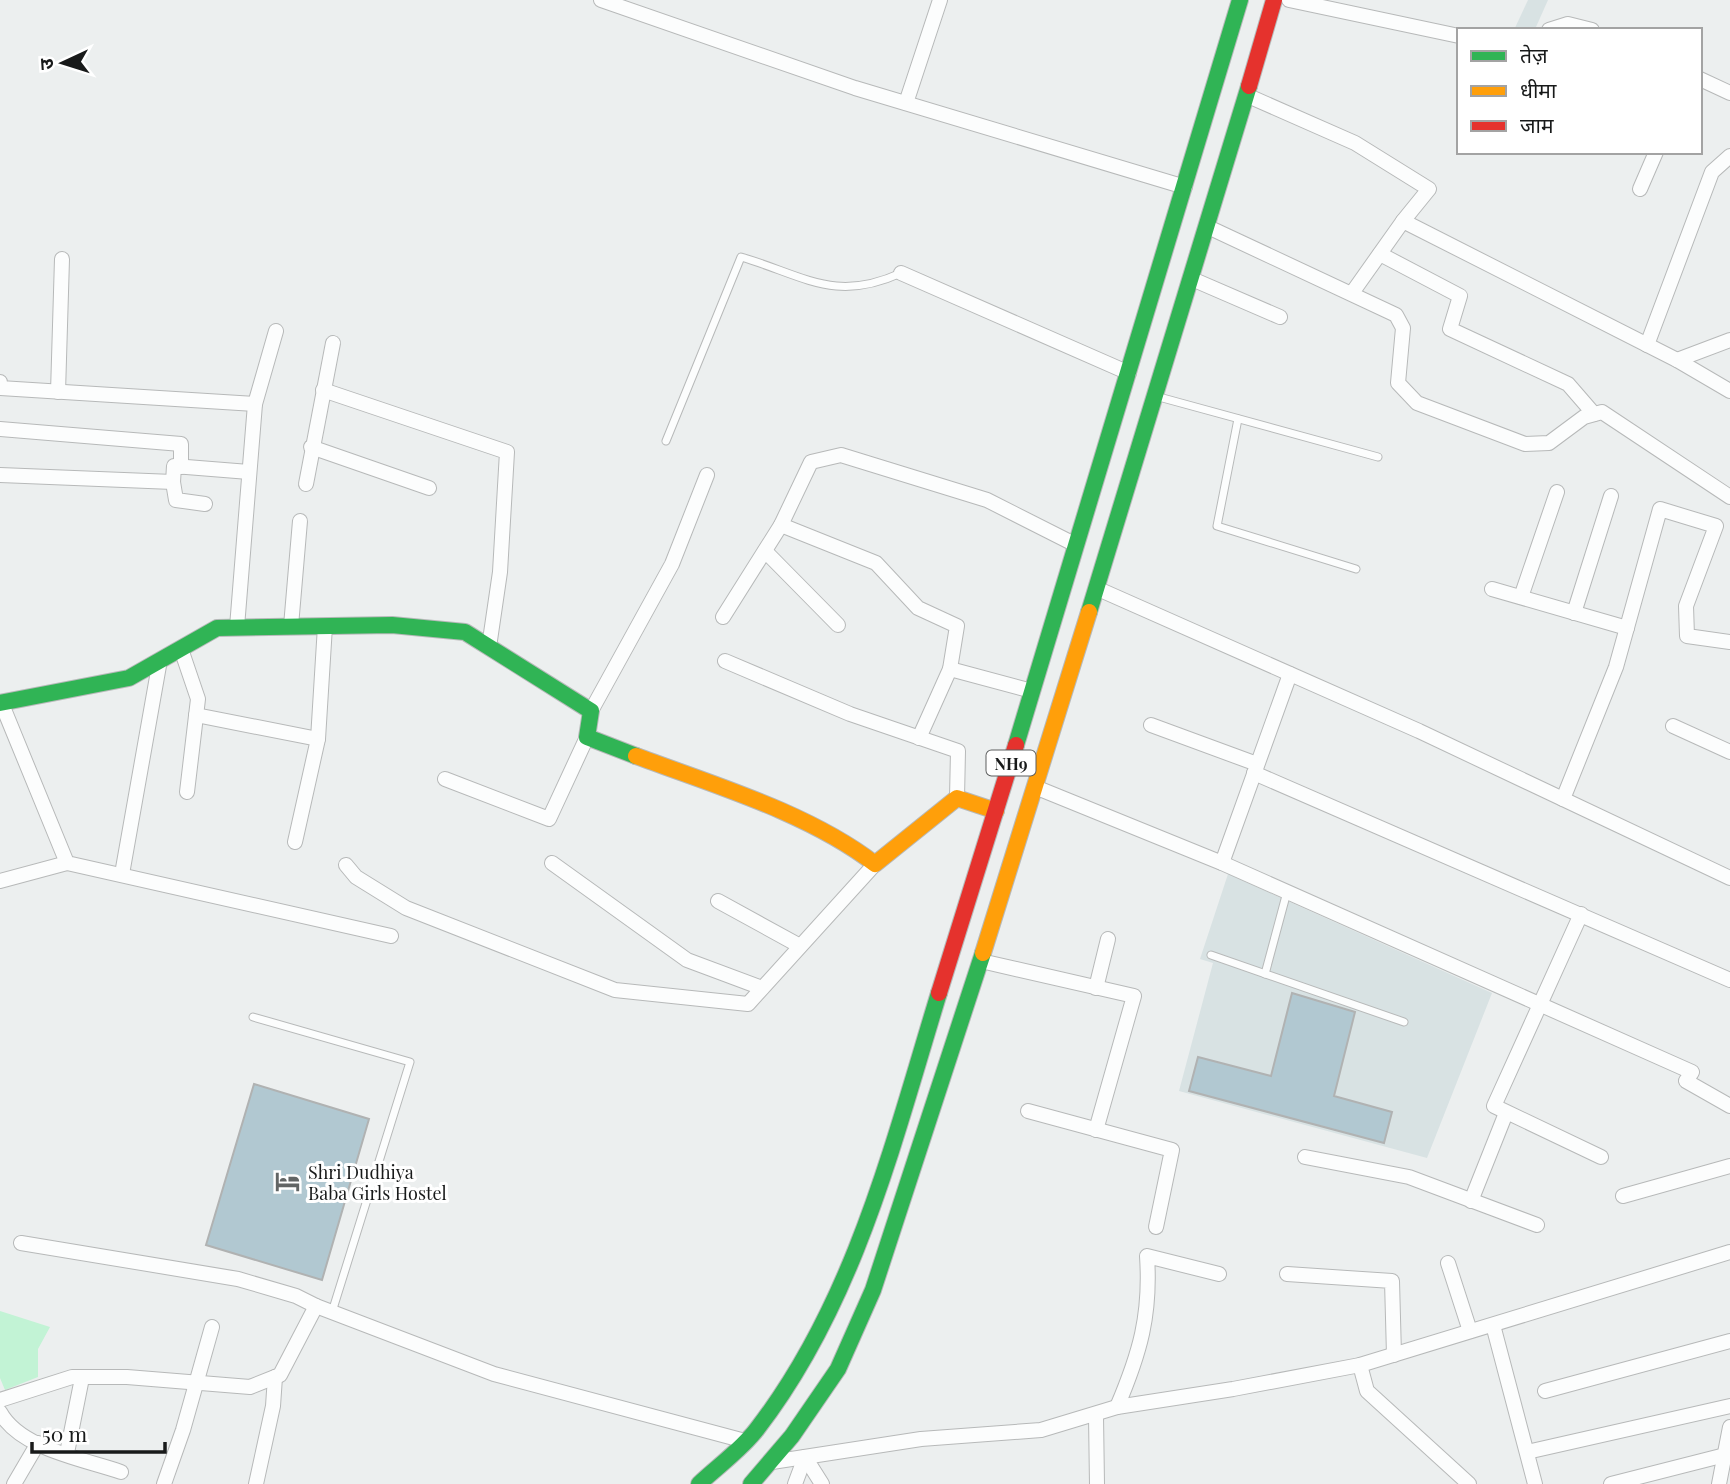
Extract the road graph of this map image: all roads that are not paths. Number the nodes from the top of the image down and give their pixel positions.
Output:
1 (600, 0) edge
2 (940, 0) edge
3 (1240, 0) edge
4 (1274, 0) edge
5 (1289, 0) edge
6 (1555, 28) edge
7 (1584, 28) edge
8 (1457, 36) edge
9 (1702, 80) edge
10 (1730, 93) edge
11 (1246, 95) junction
12 (906, 103) junction
13 (1655, 154) edge
14 (1730, 156) edge
15 (1185, 187) junction
16 (1640, 189) dead end
17 (1403, 221) junction
18 (1208, 228) junction
19 (1380, 254) junction
20 (62, 259) dead end
21 (901, 273) joint
22 (1192, 279) junction
23 (1352, 293) junction
24 (1280, 317) dead end
25 (276, 331) dead end
26 (1730, 340) edge
27 (333, 342) dead end
28 (1647, 345) junction
29 (1677, 360) junction
30 (1129, 373) junction
31 (0, 382) edge
32 (323, 390) junction
33 (1730, 391) edge
34 (58, 392) junction
35 (1155, 396) junction
36 (255, 404) junction
37 (1594, 414) junction
38 (1238, 419) junction
39 (0, 429) edge
40 (666, 441) dead end
41 (311, 447) junction
42 (1378, 457) dead end
43 (181, 467) junction
44 (249, 472) junction
45 (0, 475) edge
46 (707, 475) dead end
47 (173, 482) junction
48 (306, 484) dead end
49 (429, 488) dead end
50 (1557, 492) dead end
51 (1611, 496) dead end
52 (1730, 497) edge
53 (205, 504) dead end
54 (300, 521) dead end
55 (781, 525) junction
56 (1076, 545) junction
57 (765, 551) junction
58 (1356, 569) dead end
59 (1096, 588) junction
60 (1492, 589) dead end
61 (1521, 597) junction
62 (1574, 613) junction
63 (723, 617) dead end
64 (325, 625) junction
65 (838, 625) dead end
66 (291, 626) junction
67 (237, 627) junction
68 (1627, 628) junction
69 (1730, 642) edge
70 (489, 647) junction
71 (181, 649) junction
72 (160, 660) junction
73 (725, 661) dead end
74 (950, 669) junction
75 (1290, 674) junction
76 (1032, 691) junction
77 (1, 703) edge
78 (591, 711) junction
79 (196, 715) junction
80 (1151, 725) dead end
81 (1673, 726) dead end
82 (587, 737) junction
83 (919, 738) junction
84 (318, 739) junction
85 (1730, 752) edge
86 (1256, 768) junction
87 (445, 779) dead end
88 (1035, 787) junction
89 (187, 792) dead end
90 (957, 798) junction
91 (1563, 799) junction
92 (996, 811) junction
93 (295, 842) dead end
94 (67, 863) junction
95 (552, 863) dead end
96 (1222, 863) junction
97 (875, 864) junction
98 (346, 865) dead end
99 (122, 874) junction
100 (1730, 878) edge
101 (0, 881) edge
102 (1287, 892) junction
103 (718, 901) dead end
104 (1581, 914) junction
105 (391, 936) dead end
106 (1108, 939) dead end
107 (800, 946) junction
108 (1211, 955) dead end
109 (981, 961) junction
110 (1265, 974) junction
111 (1730, 980) edge
112 (762, 988) junction
113 (1096, 988) junction
114 (1539, 1005) junction
115 (253, 1017) dead end
116 (1404, 1022) dead end
117 (1730, 1106) edge
118 (1028, 1111) dead end
119 (1506, 1113) junction
120 (1096, 1130) junction
121 (1305, 1157) dead end
122 (1601, 1157) dead end
123 (1730, 1166) edge
124 (1623, 1196) dead end
125 (1471, 1201) junction
126 (1537, 1225) dead end
127 (1156, 1227) dead end
128 (22, 1243) dead end
129 (1729, 1257) edge
130 (1448, 1262) dead end
131 (1219, 1274) dead end
132 (1287, 1274) dead end
133 (316, 1306) junction
134 (332, 1312) junction
135 (1493, 1325) junction
136 (212, 1327) dead end
137 (1471, 1331) junction
138 (1730, 1340) edge
139 (1394, 1354) junction
140 (1360, 1365) junction
141 (275, 1377) junction
142 (82, 1378) junction
143 (197, 1382) junction
144 (1545, 1391) dead end
145 (0, 1400) edge
146 (1730, 1406) edge
147 (1117, 1407) junction
148 (0, 1412) edge
149 (1096, 1416) junction
150 (1730, 1427) edge
151 (745, 1441) junction
152 (38, 1443) junction
153 (1527, 1452) junction
154 (66, 1453) junction
155 (1725, 1455) junction
156 (805, 1457) junction
157 (770, 1462) junction
158 (121, 1472) dead end
159 (14, 1484) edge
160 (164, 1484) edge
161 (256, 1484) edge
162 (699, 1484) edge
163 (751, 1484) edge
164 (795, 1484) edge
165 (822, 1484) edge
166 (1097, 1484) edge
167 (1469, 1484) edge
168 (1535, 1484) edge
169 (1611, 1484) edge
170 (1719, 1484) edge

1 - 12 street
2 - 12 street
3 - 15 main road, NH9
4 - 11 main road, NH9
5 - 8 street
6 - 7 street
9 - 10 street
11 - 17 street
11 - 18 main road, NH9
12 - 15 street
13 - 16 street
14 - 28 street
15 - 30 main road, NH9
17 - 19 street
17 - 28 street
18 - 22 main road, NH9
18 - 23 street
19 - 23 street
19 - 37 street
20 - 34 street
21 - 30 street
21 - 40 lane
22 - 24 street
22 - 35 main road, NH9
23 - 37 street
25 - 36 street
26 - 29 street
27 - 32 street
28 - 29 street
29 - 33 street
30 - 56 main road, NH9
31 - 34 street
32 - 41 street
32 - 70 street
34 - 36 street
35 - 38 lane
35 - 59 main road, NH9
36 - 44 street
37 - 52 street
38 - 42 lane
38 - 58 lane
39 - 43 street
41 - 48 street
41 - 49 street
43 - 44 street
43 - 47 street
44 - 67 street
45 - 47 street
46 - 78 street
47 - 53 street
50 - 61 street
51 - 62 street
54 - 66 street
55 - 56 street
55 - 57 street
55 - 74 street
56 - 76 main road, NH9
57 - 63 street
57 - 65 street
59 - 75 street
59 - 88 main road, NH9
60 - 61 street
61 - 62 street
62 - 68 street
64 - 66 main road
64 - 70 main road
64 - 84 street
66 - 67 main road
67 - 71 main road
68 - 69 street
68 - 91 street
70 - 78 main road
71 - 72 main road
71 - 79 street
72 - 77 main road
72 - 99 street
73 - 83 street
74 - 76 street
74 - 83 street
75 - 86 street
75 - 91 street
76 - 92 main road, NH9
77 - 94 street
78 - 82 main road
79 - 84 street
79 - 89 street
80 - 86 street
81 - 85 street
82 - 87 street
82 - 97 main road
83 - 90 street
84 - 93 street
86 - 96 street
86 - 104 street
88 - 96 street
88 - 109 main road, NH9
90 - 92 main road
90 - 97 main road
91 - 100 street
92 - 151 main road, NH9
94 - 99 street
94 - 101 street
95 - 112 street
96 - 102 street
97 - 107 street
98 - 112 street
99 - 105 street
102 - 110 lane
102 - 114 street
103 - 107 street
104 - 111 street
104 - 114 street
106 - 113 street
107 - 112 street
108 - 110 lane
109 - 113 street
109 - 157 main road, NH9
110 - 116 lane
113 - 120 street
114 - 117 street
114 - 119 street
115 - 134 lane
118 - 120 street
119 - 122 street
119 - 125 street
120 - 127 street
121 - 125 street
123 - 124 street
125 - 126 street
128 - 133 street
129 - 135 street
130 - 137 street
131 - 147 street
132 - 139 street
133 - 134 street
133 - 141 street
134 - 151 street
135 - 137 street
135 - 153 street
136 - 143 street
137 - 139 street
138 - 144 street
139 - 140 street
140 - 147 street
140 - 167 street
141 - 143 street
141 - 161 street
142 - 143 street
142 - 145 street
142 - 154 street
143 - 160 street
146 - 153 street
147 - 149 street
148 - 152 street
149 - 156 street
149 - 166 street
150 - 155 street
151 - 162 main road, NH9
152 - 154 street
152 - 159 street
153 - 168 street
154 - 158 street
155 - 169 street
155 - 170 street
156 - 157 street
156 - 164 street
156 - 165 street
157 - 163 main road, NH9

